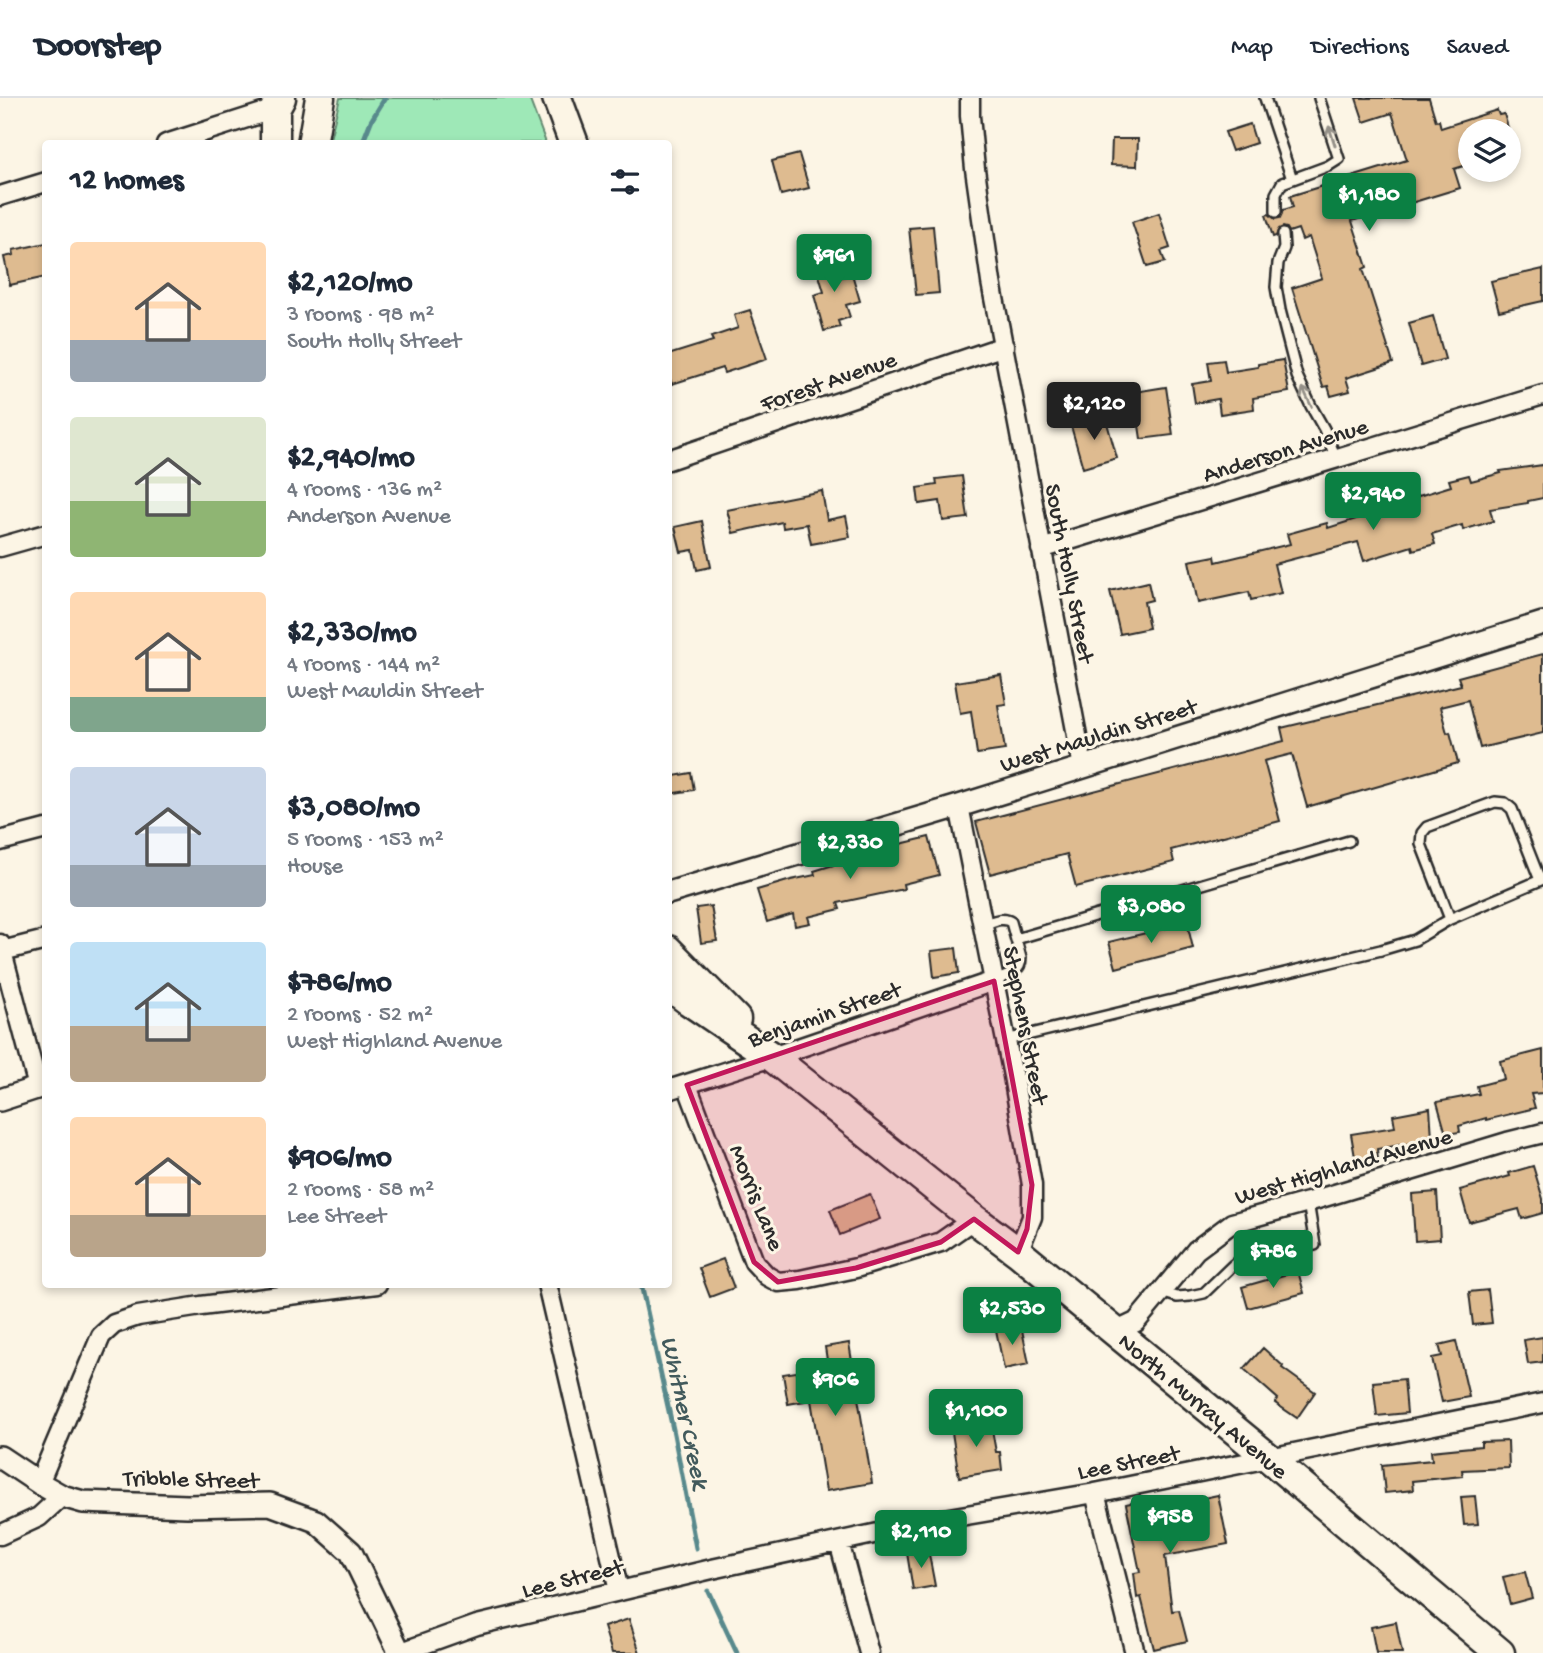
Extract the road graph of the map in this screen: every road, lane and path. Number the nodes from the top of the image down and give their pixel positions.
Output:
1 (320, 98) edge
2 (557, 98) edge
3 (970, 98) edge
4 (1265, 98) edge
5 (1319, 98) edge
6 (278, 104) edge
7 (177, 140) edge
8 (275, 140) edge
9 (313, 140) edge
10 (573, 140) edge
11 (1292, 179) junction
12 (42, 183) edge
13 (0, 196) edge
14 (1276, 212) dead end
15 (1283, 234) dead end
16 (1004, 345) junction
17 (1543, 395) edge
18 (1336, 458) junction
19 (672, 459) edge
20 (42, 535) edge
21 (0, 547) edge
22 (1041, 549) junction
23 (1543, 622) edge
24 (1083, 767) junction
25 (959, 806) junction
26 (42, 830) edge
27 (0, 841) edge
28 (1349, 841) dead end
29 (1541, 879) edge
30 (672, 892) edge
31 (1450, 919) junction
32 (982, 925) junction
33 (1016, 939) junction
34 (42, 941) edge
35 (1, 948) edge
36 (672, 954) edge
37 (994, 981) junction
38 (672, 988) edge
39 (1006, 1040) junction
40 (772, 1057) junction
41 (687, 1084) junction
42 (42, 1086) edge
43 (672, 1089) edge
44 (0, 1100) edge
45 (1543, 1133) edge
46 (1308, 1202) junction
47 (974, 1219) junction
48 (1018, 1252) junction
49 (345, 1288) edge
50 (549, 1288) edge
51 (1161, 1292) junction
52 (1115, 1332) junction
53 (1543, 1403) edge
54 (0, 1457) edge
55 (1269, 1458) junction
56 (39, 1483) junction
57 (1095, 1493) junction
58 (62, 1496) junction
59 (0, 1535) edge
60 (839, 1542) junction
61 (619, 1591) junction
62 (400, 1653) edge
63 (869, 1653) edge
64 (1135, 1653) edge
65 (1500, 1653) edge

1 - 9 main road
2 - 10 main road
3 - 16 street, South Holly Street
4 - 11 lane
11 -> 5 lane
6 - 7 street
6 - 8 main road
11 - 14 lane
12 - 13 street
18 -> 15 lane
16 - 19 street, Forest Avenue
16 - 22 street, South Holly Street
17 - 18 street, Anderson Avenue
18 - 22 street, Anderson Avenue
20 - 21 street
22 - 24 street, South Holly Street
23 - 24 street, West Mauldin Street
24 - 25 street, West Mauldin Street
25 - 30 street, West Mauldin Street
25 - 32 street, Stephens Street
26 - 27 street
28 - 33 lane
29 - 31 lane
29 - 31 lane
31 - 39 lane
32 - 33 lane
32 - 37 street, Stephens Street
33 - 37 lane
34 - 35 street
35 - 42 street
36 - 40 main road, North Murray Avenue
37 - 39 street, Stephens Street
37 - 40 street, Benjamin Street
38 - 40 main road, North Murray Avenue
39 - 48 street, Stephens Street
40 - 41 street, Benjamin Street
40 - 47 main road, North Murray Avenue
41 - 43 street, Benjamin Street
41 - 47 street, Morris Lane
42 - 44 street
45 - 46 street, West Highland Avenue
46 - 51 street, West Highland Avenue
46 - 51 lane
47 - 48 main road, North Murray Avenue
48 - 52 main road, North Murray Avenue
49 - 56 street
50 - 61 street
51 - 52 street, West Highland Avenue
52 - 55 main road, North Murray Avenue
53 - 55 street, Lee Street
54 - 56 street, Tribble Street
55 - 57 street, Lee Street
55 - 65 main road, North Murray Avenue
56 - 58 street, Tribble Street
57 - 60 street, Lee Street
57 - 64 street
58 - 59 street
58 - 62 street, Tribble Street
60 - 61 street, Lee Street
60 - 63 street
61 - 62 street, Lee Street

